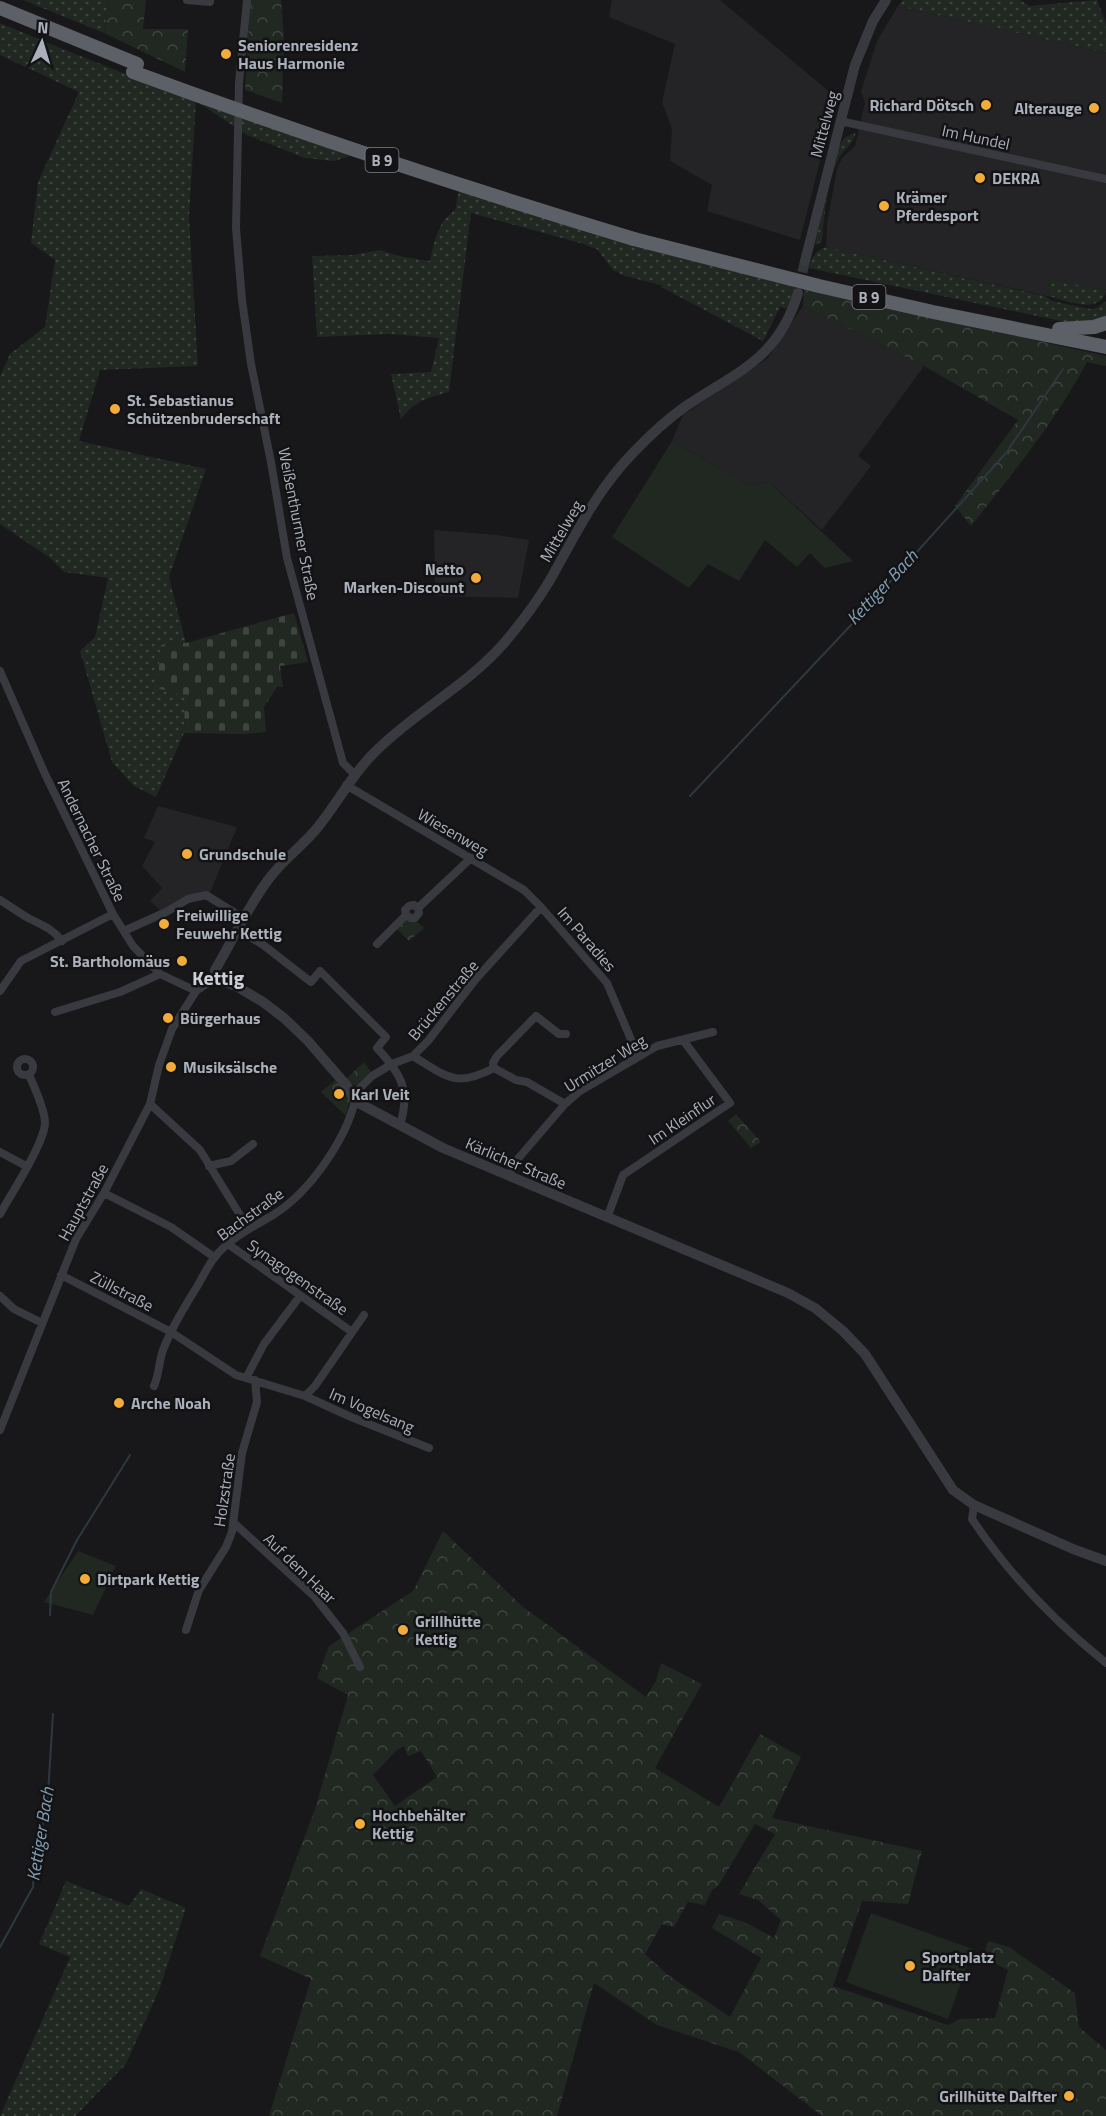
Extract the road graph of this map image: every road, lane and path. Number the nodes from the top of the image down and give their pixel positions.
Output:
1 (187, 0) edge
2 (210, 0) edge
3 (247, 0) edge
4 (886, 0) edge
5 (0, 8) edge
6 (0, 18) edge
7 (135, 68) junction
8 (840, 121) junction
9 (1106, 180) edge
10 (635, 235) junction
11 (805, 261) tunnel mouth
12 (798, 293) tunnel mouth
13 (1106, 323) edge
14 (1059, 328) junction
15 (1106, 338) edge
16 (1106, 347) edge
17 (0, 671) edge
18 (355, 775) junction
19 (346, 785) junction
20 (471, 858) junction
21 (0, 900) edge
22 (542, 907) junction
23 (113, 914) junction
24 (243, 918) junction
25 (238, 930) junction
26 (124, 931) junction
27 (62, 941) junction
28 (377, 944) dead end
29 (160, 974) junction
30 (216, 978) junction
31 (196, 991) junction
32 (0, 992) edge
33 (55, 1012) dead end
34 (713, 1032) dead end
35 (566, 1034) dead end
36 (683, 1040) junction
37 (413, 1056) junction
38 (638, 1056) junction
39 (392, 1064) junction
40 (494, 1068) junction
41 (29, 1075) dead end
42 (354, 1098) junction
43 (150, 1104) junction
44 (565, 1104) junction
45 (400, 1125) junction
46 (253, 1144) dead end
47 (0, 1152) edge
48 (26, 1166) junction
49 (209, 1166) junction
50 (508, 1176) junction
51 (104, 1193) junction
52 (0, 1214) edge
53 (607, 1218) junction
54 (248, 1228) junction
55 (228, 1244) junction
56 (214, 1257) junction
57 (61, 1275) junction
58 (0, 1296) edge
59 (300, 1296) junction
60 (364, 1315) dead end
61 (43, 1320) junction
62 (171, 1332) junction
63 (352, 1332) junction
64 (246, 1378) junction
65 (255, 1380) junction
66 (154, 1386) dead end
67 (305, 1396) junction
68 (0, 1430) edge
69 (429, 1448) dead end
70 (974, 1505) junction
71 (234, 1523) junction
72 (1106, 1561) edge
73 (186, 1630) dead end
74 (1106, 1663) edge
75 (360, 1667) dead end

1 - 2 street
3 - 18 street, Weißenthurmer Straße
4 - 8 street, Mittelweg
5 - 7 highway, B 9
6 - 7 highway, B 9
7 - 10 highway, B 9, bridge
8 - 9 street, Im Hundel
8 - 11 street, Mittelweg
10 - 14 highway, B 9
10 - 16 highway, B 9
12 - 18 street, Mittelweg
13 - 14 highway
14 - 15 highway, B 9
17 - 23 street, Andernacher Straße
18 - 19 street, Mittelweg
19 - 20 street, Wiesenweg
19 - 24 street
20 - 22 street, Wiesenweg
20 - 28 street
21 - 27 street
22 - 37 street, Brückenstraße
22 - 38 street, Im Paradies
23 - 26 street, Andernacher Straße
23 - 27 street
24 - 25 street
24 - 26 street
25 - 30 street
25 - 39 street
26 - 29 street, Andernacher Straße
27 - 32 street
29 - 31 street, Andernacher Straße
29 - 33 street
30 - 31 street
30 - 42 street
31 - 43 street, Hauptstraße
34 - 36 street, Urmitzer Weg
35 - 40 street
36 - 38 street, Urmitzer Weg
36 - 53 street, Im Kleinflur
37 - 39 street, Brückenstraße
37 - 40 street
38 - 44 street, Urmitzer Weg
39 - 42 street, Brückenstraße
39 - 45 street
40 - 44 street
41 - 48 street
42 - 45 street, Kärlicher Straße
42 - 54 street, Bachstraße
43 - 49 street
43 - 51 street, Hauptstraße
44 - 50 street, Urmitzer Weg
45 - 50 street, Kärlicher Straße
46 - 49 street
47 - 48 street
48 - 52 street
49 - 54 street
50 - 53 street, Kärlicher Straße
51 - 56 street
51 - 57 street, Hauptstraße
53 - 70 street, Kärlicher Straße
54 - 55 street, Bachstraße
55 - 56 street, Bachstraße
55 - 59 street, Synagogenstraße
56 - 62 street, Bachstraße
57 - 61 street, Hauptstraße
57 - 62 street, Züllstraße
58 - 61 street
59 - 63 street, Synagogenstraße
59 - 64 street
60 - 63 street
61 - 68 street, Hauptstraße
62 - 64 street
62 - 66 street, Bachstraße
63 - 67 street
64 - 65 street
65 - 67 street
65 - 71 street, Holzstraße
67 - 69 street, Im Vogelsang
70 - 72 street, Kärlicher Straße
70 - 74 street
71 - 73 street, Holzstraße
71 - 75 street, Auf dem Haar

